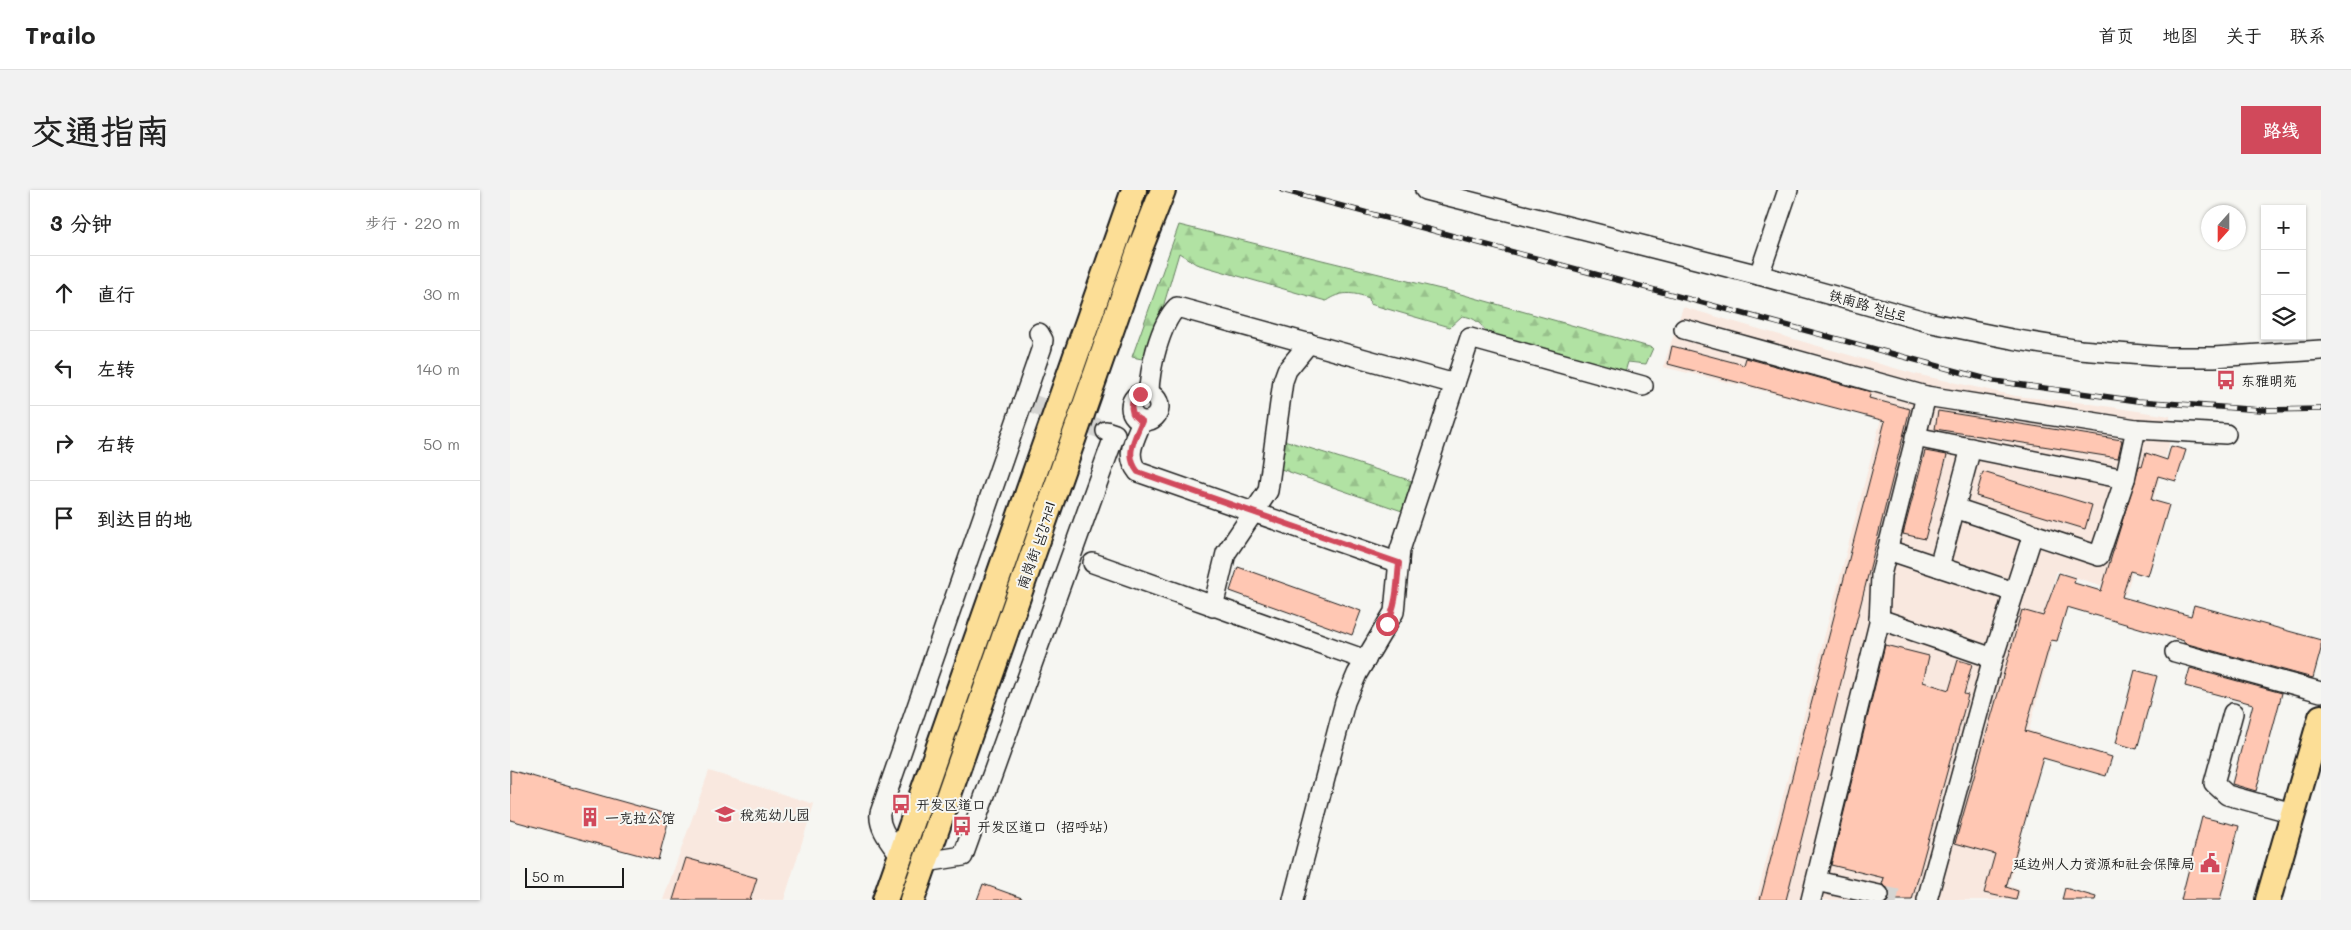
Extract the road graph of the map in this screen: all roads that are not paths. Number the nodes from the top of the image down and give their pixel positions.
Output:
1 (1134, 190) edge
2 (1163, 190) edge
3 (1425, 190) edge
4 (1788, 190) edge
5 (1759, 275) junction
6 (1684, 329) dead end
7 (1039, 332) dead end
8 (1309, 343) junction
9 (2321, 350) edge
10 (1455, 384) junction
11 (1643, 386) dead end
12 (1926, 396) junction
13 (2136, 429) junction
14 (1106, 431) dead end
15 (2226, 434) dead end
16 (1915, 437) junction
17 (1971, 448) junction
18 (2125, 479) junction
19 (1954, 508) junction
20 (1255, 512) junction
21 (2033, 534) junction
22 (1888, 550) junction
23 (1093, 563) dead end
24 (1399, 563) junction
25 (1939, 567) junction
26 (2014, 592) junction
27 (1213, 607) junction
28 (1878, 618) junction
29 (2175, 652) dead end
30 (1993, 658) junction
31 (1366, 660) junction
32 (2321, 692) edge
33 (2234, 713) dead end
34 (2321, 717) edge
35 (2293, 813) junction
36 (900, 855) junction
37 (926, 862) junction
38 (1816, 881) junction
39 (1879, 894) dead end
40 (885, 900) edge
41 (912, 900) edge
42 (1293, 900) edge
43 (1811, 900) edge
44 (1928, 900) edge
45 (2268, 900) edge

1 - 36 main road, 南岗街 남강거리
2 - 37 main road, 南岗街 남강거리
3 - 5 street, 铁南路 철남로
4 - 5 street
5 - 9 street, 铁南路 철남로
6 - 12 street
7 - 36 street
8 - 10 street
8 - 20 street
8 - 20 street
10 - 11 street
10 - 24 street
12 - 13 street
12 - 16 street
13 - 15 street
13 - 18 street
14 - 37 street
16 - 17 street
16 - 22 street
17 - 18 street
17 - 19 street
18 - 21 street
19 - 21 street
19 - 25 street
20 - 24 street
20 - 27 street
21 - 26 street
22 - 25 street
22 - 28 street
23 - 27 street
24 - 31 street
25 - 26 street
26 - 30 street
27 - 31 street
28 - 30 street
28 - 38 street
29 - 32 street
30 - 44 street
31 - 42 street
33 - 35 street
34 - 35 main road
35 - 45 main road
36 - 40 main road, 南岗街 남강거리
37 - 41 main road, 南岗街 남강거리
38 - 39 street
38 - 43 street

